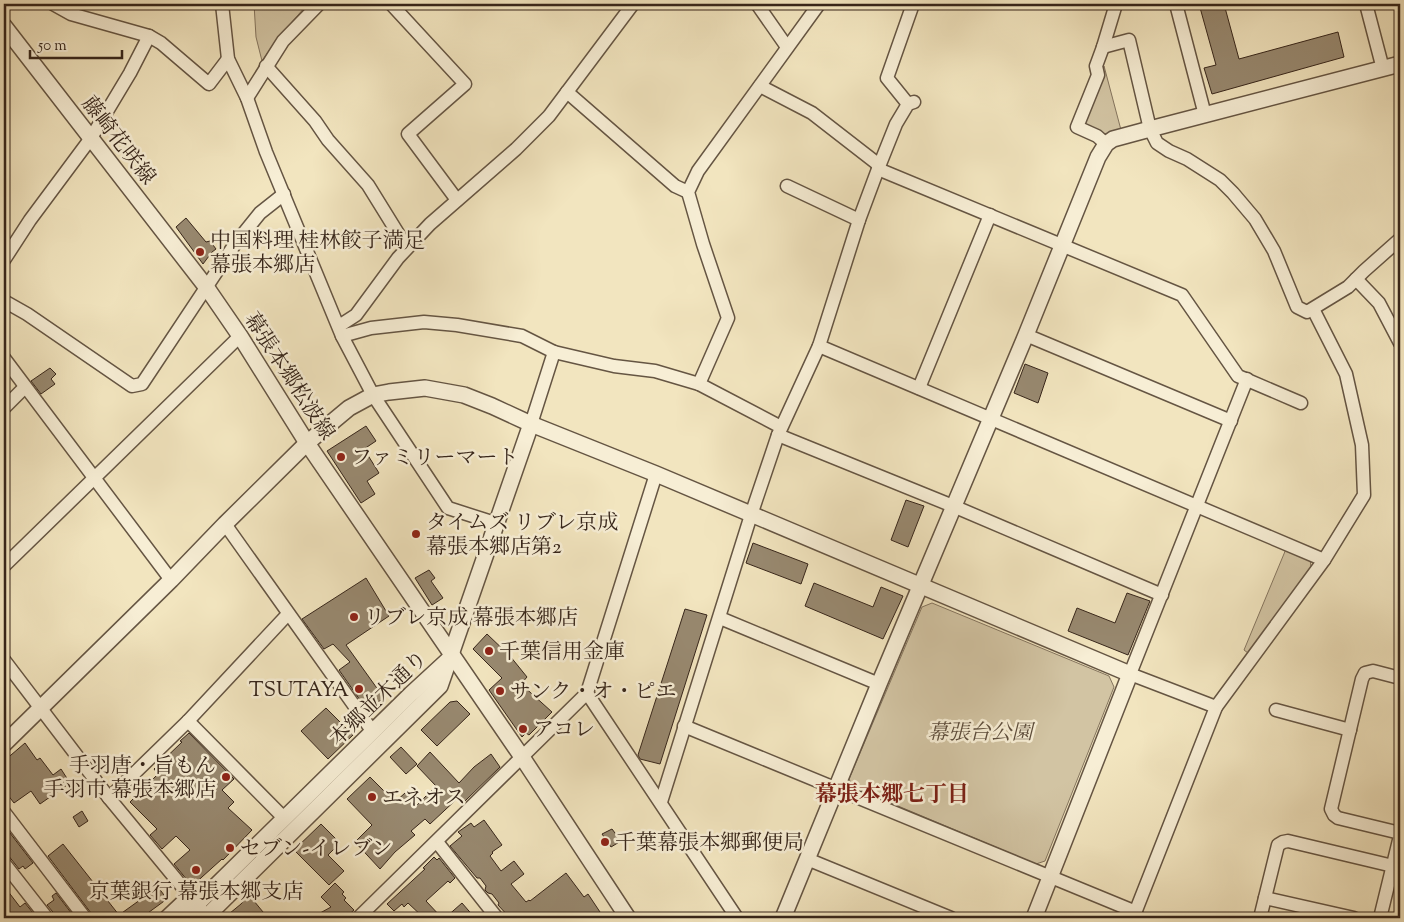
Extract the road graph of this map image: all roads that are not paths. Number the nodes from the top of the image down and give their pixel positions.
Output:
1 (53, 4) edge
2 (222, 4) edge
3 (319, 4) edge
4 (391, 4) edge
5 (633, 4) edge
6 (757, 4) edge
7 (818, 4) edge
8 (913, 4) edge
9 (1116, 4) edge
10 (1176, 4) edge
11 (1366, 4) edge
12 (4, 26) edge
13 (149, 36) junction
14 (788, 47) junction
15 (1104, 47) junction
16 (228, 59) junction
17 (1400, 64) edge
18 (266, 66) junction
19 (1383, 69) junction
20 (760, 86) junction
21 (567, 92) junction
22 (248, 98) junction
23 (1205, 115) junction
24 (1150, 129) junction
25 (91, 138) junction
26 (1106, 144) junction
27 (879, 167) junction
28 (787, 186) dead end
29 (688, 192) junction
30 (284, 194) junction
31 (457, 200) junction
32 (990, 215) junction
33 (860, 220) junction
34 (1400, 239) edge
35 (1062, 246) junction
36 (406, 248) junction
37 (4, 260) edge
38 (1356, 279) junction
39 (203, 284) junction
40 (4, 301) edge
41 (1313, 308) junction
42 (340, 331) junction
43 (1026, 335) junction
44 (240, 336) junction
45 (1400, 343) edge
46 (819, 346) junction
47 (554, 352) junction
48 (4, 358) edge
49 (1247, 379) junction
50 (699, 384) junction
51 (25, 387) junction
52 (919, 388) junction
53 (373, 395) junction
54 (1300, 403) dead end
55 (4, 408) edge
56 (990, 419) junction
57 (1231, 421) junction
58 (531, 424) junction
59 (779, 431) junction
60 (307, 443) junction
61 (656, 474) junction
62 (94, 479) junction
63 (953, 506) junction
64 (1197, 506) junction
65 (751, 514) junction
66 (225, 524) junction
67 (498, 524) junction
68 (1324, 560) junction
69 (4, 566) edge
70 (171, 580) junction
71 (920, 585) junction
72 (1162, 595) junction
73 (288, 614) junction
74 (720, 618) junction
75 (452, 657) junction
76 (4, 660) edge
77 (1130, 674) junction
78 (1400, 678) edge
79 (879, 684) junction
80 (587, 693) junction
81 (41, 708) junction
82 (1216, 708) junction
83 (1276, 710) dead end
84 (188, 720) junction
85 (684, 726) junction
86 (1350, 730) junction
87 (373, 732) junction
88 (4, 744) edge
89 (522, 758) junction
90 (836, 788) junction
91 (109, 798) junction
92 (661, 802) junction
93 (4, 812) edge
94 (285, 818) junction
95 (1400, 835) edge
96 (437, 842) junction
97 (808, 859) junction
98 (4, 863) edge
99 (1393, 866) junction
100 (1050, 876) junction
101 (1265, 898) junction
102 (204, 915) edge
103 (1135, 915) edge
104 (47, 918) edge
105 (86, 918) edge
106 (164, 918) edge
107 (183, 918) edge
108 (358, 918) edge
109 (497, 918) edge
110 (628, 918) edge
111 (737, 918) edge
112 (783, 918) edge
113 (951, 918) edge
114 (1034, 918) edge
115 (1260, 918) edge
116 (1354, 918) edge
117 (1380, 918) edge

1 - 13 street
2 - 16 street
3 - 18 street
4 - 31 street
5 - 21 street
6 - 14 street
7 - 14 street
8 - 27 street
9 - 15 street
10 - 23 street
11 - 19 street
12 - 25 street, 藤崎花咲線
13 - 16 street
13 - 25 street
14 - 20 street
15 - 24 street
15 - 26 street
16 - 22 street
17 - 19 street
18 - 22 street
18 - 36 street
19 - 23 street
20 - 27 street
20 - 29 street
21 - 29 street
21 - 31 street
22 - 30 street
23 - 24 street
24 - 26 street
24 - 41 street
25 - 37 street
25 - 39 street, 藤崎花咲線
26 - 35 street
27 - 32 street
27 - 33 street
28 - 33 street
29 - 50 street
30 - 39 street
30 - 42 street
31 - 36 street
32 - 35 street
32 - 52 street
33 - 46 street
34 - 38 street
35 - 43 street
35 - 49 street
36 - 42 street
38 - 41 street
38 - 45 street
39 - 40 street
39 - 44 street, 幕張本郷松波線
41 - 68 street
42 - 47 street
42 - 53 street
43 - 56 street
43 - 57 street
44 - 60 street, 幕張本郷松波線
44 - 62 street
46 - 52 street
46 - 59 street
47 - 50 street
47 - 58 street
48 - 51 street
49 - 54 street
49 - 57 street
50 - 59 street
51 - 55 street
51 - 62 street
52 - 56 street
53 - 58 street
53 - 60 street
53 - 67 street
56 - 63 street
56 - 64 street
57 - 64 street
58 - 61 street
58 - 67 street
59 - 63 street
59 - 65 street
60 - 66 street
60 - 75 street, 幕張本郷松波線
61 - 65 street
61 - 80 street
62 - 69 street
62 - 70 street
63 - 71 street
63 - 72 street
64 - 68 street
64 - 72 street
65 - 71 street
65 - 74 street
66 - 70 street
66 - 73 street
67 - 75 street
68 - 82 street
70 - 81 street
71 - 77 street
71 - 79 street
72 - 77 street
73 - 84 street
73 - 87 street
74 - 79 street
74 - 85 street
75 - 87 street, 本郷並木通り
75 - 89 street, 幕張本郷松波線
75 - 102 street, 本郷並木通り
76 - 81 street
77 - 82 street
77 - 100 street
78 - 86 street
79 - 90 street
80 - 89 street
80 - 92 street
81 - 88 street
81 - 91 street
82 - 103 street
83 - 86 street
84 - 91 street
84 - 94 street
85 - 90 street
85 - 92 street
86 - 95 street
87 - 94 street, 本郷並木通り
89 - 96 street
89 - 110 street, 幕張本郷松波線
90 - 97 street
90 - 100 street
91 - 102 street
92 - 111 street
93 - 105 street
94 - 102 street, 本郷並木通り
95 - 99 street
96 - 108 street
96 - 109 street
97 - 112 street
97 - 113 street
98 - 104 street
99 - 101 street
99 - 117 street
100 - 103 street
100 - 114 street
101 - 115 street
101 - 116 street
102 - 106 street
102 - 107 street, 本郷並木通り

